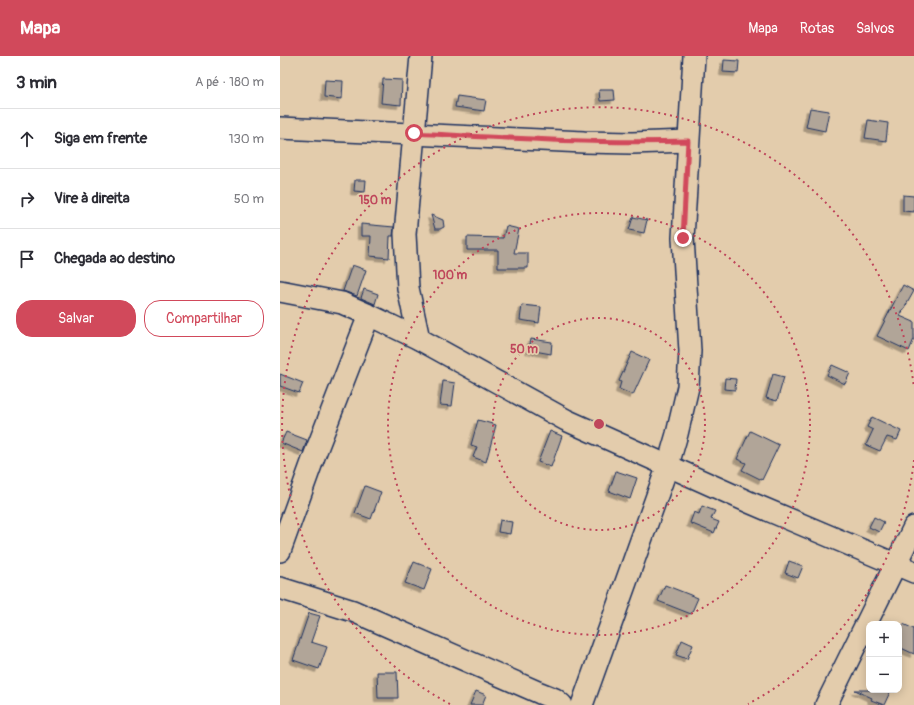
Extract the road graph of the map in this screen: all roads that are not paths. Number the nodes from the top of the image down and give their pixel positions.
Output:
1 (421, 56) edge
2 (694, 56) edge
3 (280, 128) edge
4 (414, 133) junction
5 (688, 141) junction
6 (280, 291) edge
7 (369, 315) junction
8 (418, 339) junction
9 (668, 465) junction
10 (914, 527) edge
11 (280, 551) edge
12 (905, 567) edge
13 (280, 588) edge
14 (562, 705) edge
15 (582, 705) edge
16 (826, 705) edge

1 - 4 street
2 - 5 street
3 - 4 street
4 - 5 street
4 - 8 street
5 - 9 street
6 - 7 street
7 - 8 street
7 - 11 street
8 - 9 street
9 - 12 street
9 - 15 street
10 - 12 street
12 - 16 street
13 - 14 street

